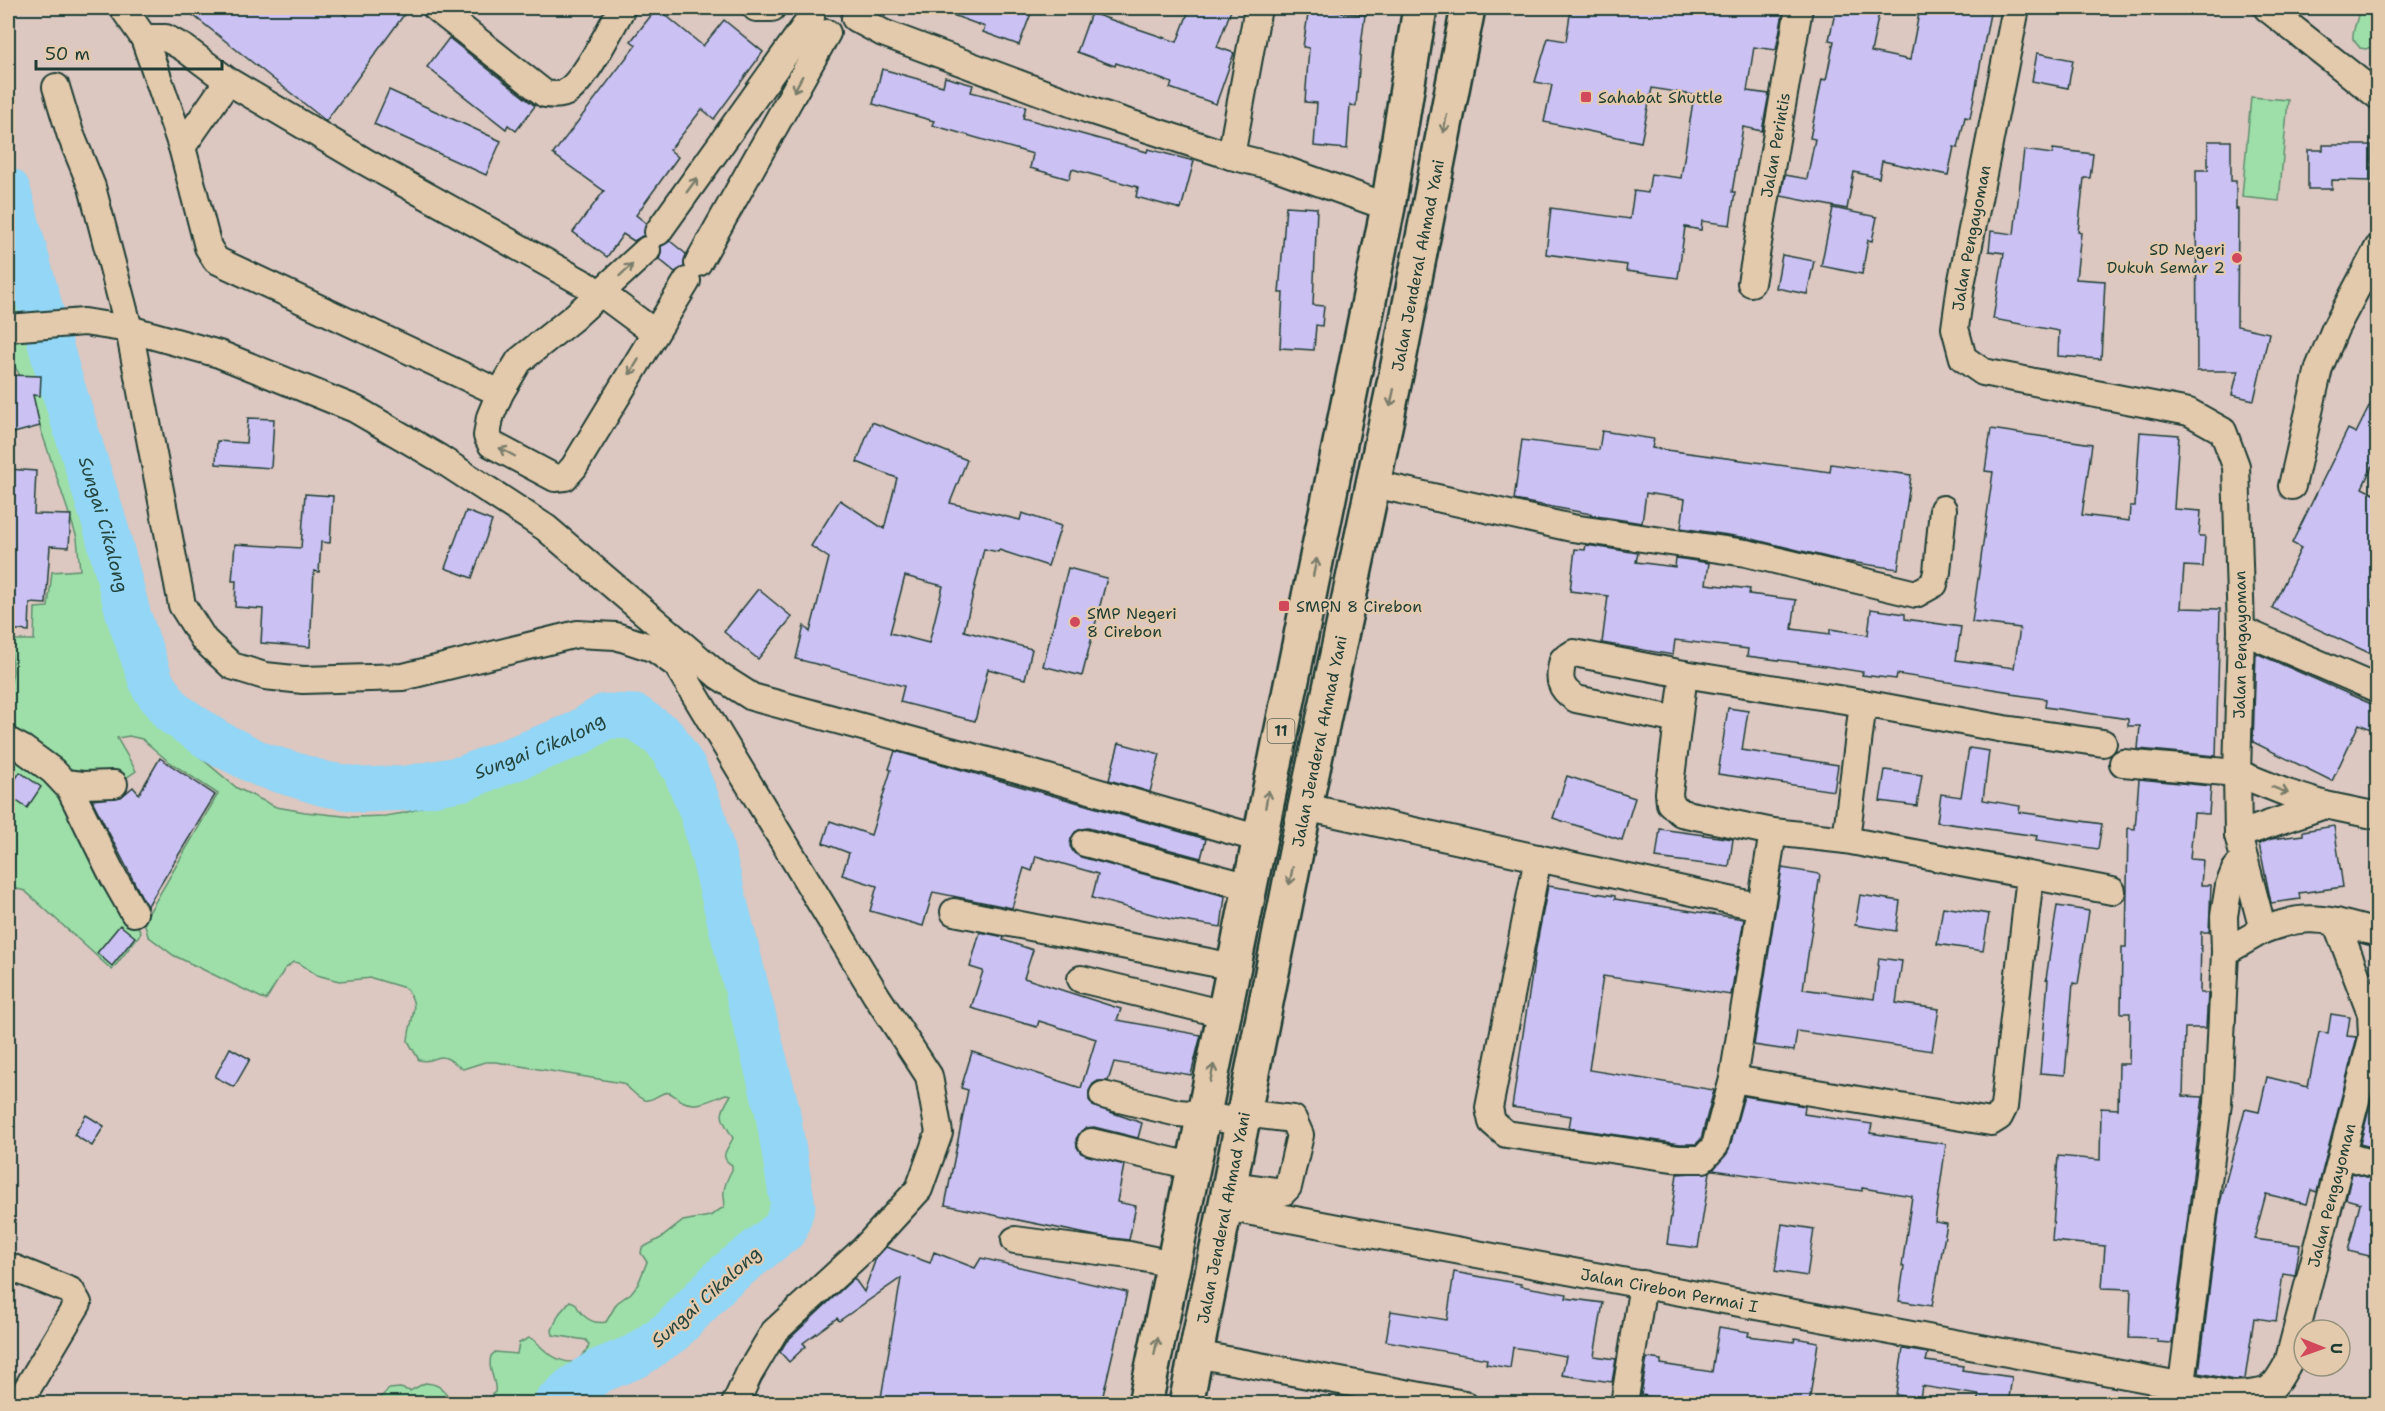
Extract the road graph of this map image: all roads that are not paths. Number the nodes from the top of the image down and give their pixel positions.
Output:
1 (123, 8) edge
2 (436, 8) edge
3 (622, 8) edge
4 (756, 8) edge
5 (772, 8) edge
6 (1258, 8) edge
7 (1420, 8) edge
8 (1468, 8) edge
9 (1799, 8) edge
10 (2016, 8) edge
11 (2267, 8) edge
12 (855, 13) edge
13 (816, 20) edge
14 (144, 38) junction
15 (228, 81) junction
16 (56, 87) dead end
17 (2378, 96) edge
18 (735, 125) junction
19 (182, 147) junction
20 (760, 152) junction
21 (1231, 156) junction
22 (1388, 207) junction
23 (2378, 248) edge
24 (1751, 283) dead end
25 (601, 293) junction
26 (8, 328) edge
27 (129, 329) junction
28 (655, 333) junction
29 (500, 393) junction
30 (1374, 484) junction
31 (2292, 486) dead end
32 (1943, 509) dead end
33 (2241, 630) junction
34 (1684, 674) junction
35 (2378, 689) edge
36 (1863, 703) junction
37 (1678, 720) junction
38 (8, 741) edge
39 (2103, 743) dead end
40 (2123, 763) dead end
41 (2237, 773) junction
42 (65, 783) junction
43 (114, 784) dead end
44 (2325, 805) junction
45 (1305, 807) junction
46 (2378, 816) edge
47 (1773, 832) junction
48 (1260, 839) junction
49 (1846, 840) junction
50 (1085, 843) dead end
51 (2241, 848) junction
52 (1538, 858) junction
53 (2030, 876) junction
54 (1250, 887) junction
55 (2112, 891) dead end
56 (1761, 907) junction
57 (954, 912) dead end
58 (134, 913) dead end
59 (2336, 922) junction
60 (2264, 930) junction
61 (2378, 933) edge
62 (2225, 952) junction
63 (1234, 967) junction
64 (1081, 979) dead end
65 (1224, 1014) junction
66 (1733, 1079) junction
67 (1103, 1095) dead end
68 (1203, 1115) junction
69 (1242, 1123) junction
70 (1091, 1142) dead end
71 (2342, 1155) junction
72 (2378, 1165) edge
73 (1192, 1166) junction
74 (1227, 1196) junction
75 (1015, 1240) dead end
76 (1173, 1264) junction
77 (8, 1266) edge
78 (1642, 1284) junction
79 (1195, 1354) junction
80 (2182, 1384) junction
81 (2275, 1386) joint
82 (18, 1404) edge
83 (735, 1404) edge
84 (1145, 1404) edge
85 (1186, 1404) edge
86 (1464, 1404) edge
87 (1624, 1404) edge

1 - 14 street
2 - 3 street
4 - 5 street
6 - 21 street
7 - 22 highway, 11
8 -> 30 highway, Jalan Jenderal Ahmad Yani / 11
9 - 24 street, Jalan Perintis
10 - 33 street, Jalan Pengayoman
11 - 17 street
12 - 13 street
12 - 21 street
13 - 18 street
13 -> 20 street
14 - 15 street
14 - 19 street
15 - 19 street
15 - 25 street
16 - 27 street
18 - 20 street
25 -> 18 street
19 - 29 street
20 - 28 street
21 - 22 street
48 -> 22 highway, 11
23 - 31 street
25 - 28 street
25 - 29 street
26 - 27 street
27 - 48 street
27 - 83 street
28 -> 29 street
30 - 32 street
30 - 45 highway, Jalan Jenderal Ahmad Yani / 11
33 - 35 street
33 - 41 street, Jalan Pengayoman
34 - 36 street
34 - 37 street
34 - 37 street
36 - 39 street
36 - 49 street
37 - 47 street
38 - 42 street
40 - 41 street
41 -> 44 street
41 - 51 street, Jalan Pengayoman
42 - 43 street
42 - 58 street
44 - 46 street
44 - 51 street
45 - 52 street
45 -> 69 highway, Jalan Jenderal Ahmad Yani / 11
47 - 49 street
47 - 56 street
48 - 54 highway, 11
49 - 53 street
50 - 54 street
51 - 60 street, Jalan Pengayoman
51 - 62 street
52 - 56 street
52 - 66 street
53 - 55 street
53 - 66 street
54 - 63 highway, 11
56 - 66 street
57 - 63 street
59 - 60 street
59 - 61 street
59 - 71 street, Jalan Pengayoman
60 - 62 street
62 - 80 street
63 - 65 highway, 11
64 - 65 street
68 -> 65 highway, 11
67 - 68 street
68 - 69 street
68 - 73 highway, 11
69 - 74 highway, Jalan Jenderal Ahmad Yani / 11
69 - 74 street
70 - 73 street
71 - 72 street
71 - 81 street, Jalan Pengayoman
73 - 76 highway, 11
74 - 78 street, Jalan Cirebon Permai I
74 - 79 highway, Jalan Jenderal Ahmad Yani / 11
75 - 76 street
84 -> 76 highway, 11
77 - 82 street
78 - 80 street, Jalan Cirebon Permai I
78 - 87 street
79 - 85 highway, Jalan Jenderal Ahmad Yani / 11
79 - 86 street
80 - 81 street, Jalan Cirebon Permai I

